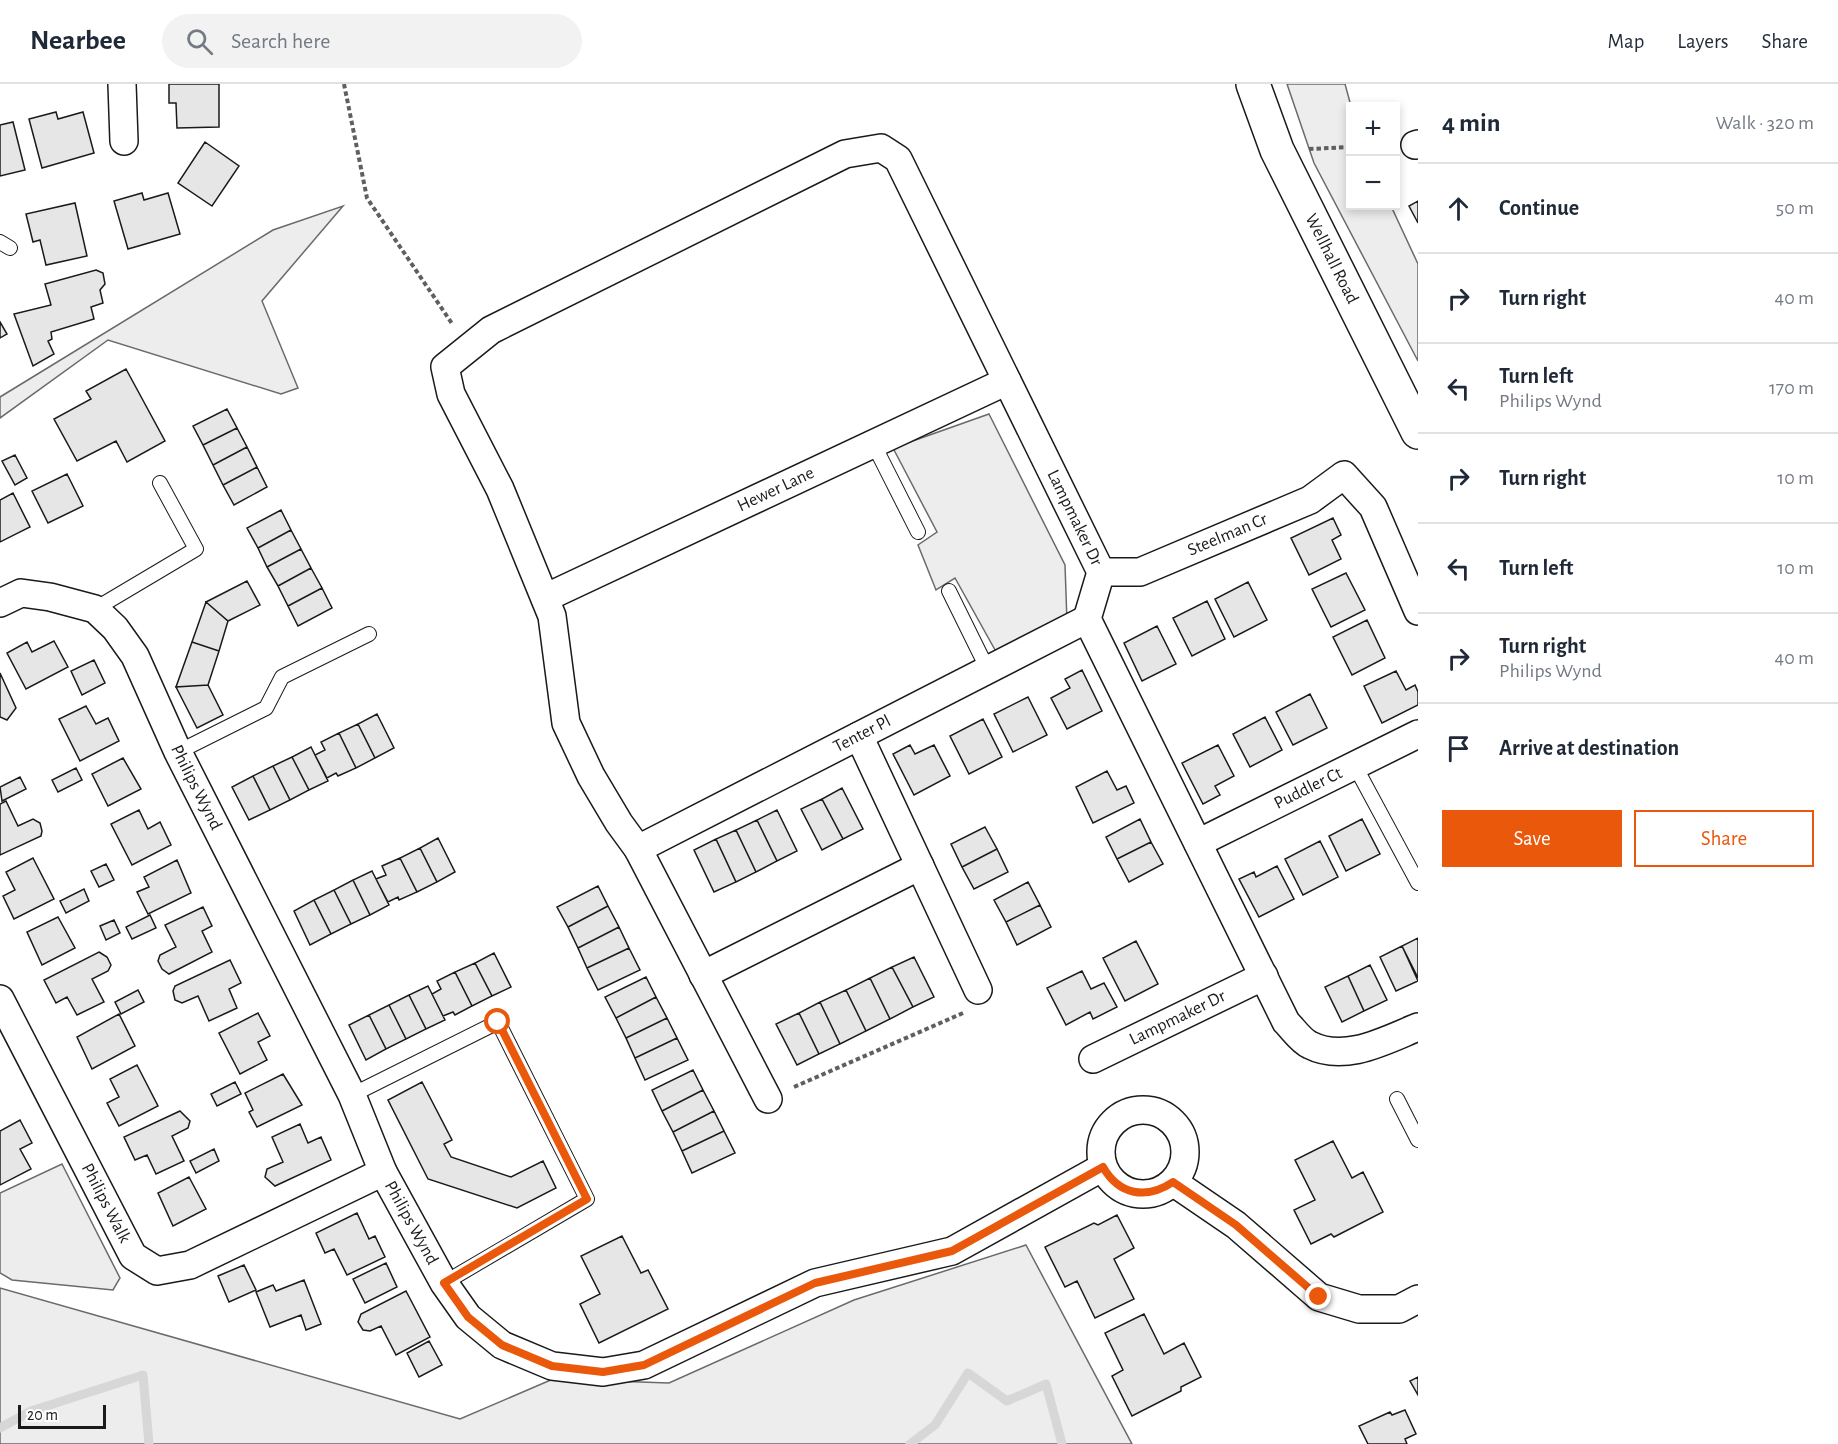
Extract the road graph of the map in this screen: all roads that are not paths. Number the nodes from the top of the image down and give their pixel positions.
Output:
1 (122, 84) edge
2 (1253, 84) edge
3 (124, 141) dead end
4 (1007, 381) junction
5 (1418, 432) edge
6 (873, 443) junction
7 (160, 483) dead end
8 (918, 532) dead end
9 (1101, 572) junction
10 (950, 591) dead end
11 (10, 598) edge
12 (545, 598) junction
13 (95, 609) junction
14 (1418, 611) edge
15 (1087, 619) junction
16 (369, 634) dead end
17 (988, 670) junction
18 (1418, 734) edge
19 (859, 736) junction
20 (178, 752) junction
21 (1355, 766) junction
22 (1198, 843) junction
23 (638, 849) junction
24 (920, 866) junction
25 (1418, 883) edge
26 (704, 975) junction
27 (1264, 976) junction
28 (978, 990) road end
29 (0, 999) edge
30 (1418, 1027) edge
31 (1093, 1059) dead end
32 (352, 1095) junction
33 (768, 1099) road end
34 (1397, 1100) dead end
35 (1418, 1140) edge
36 (1103, 1167) junction
37 (384, 1172) junction
38 (1173, 1182) junction
39 (444, 1283) junction
40 (1418, 1299) edge

1 - 3 street
2 - 5 street, Wellhall Road
4 - 6 street, Hewer Lane
4 - 9 street, Lampmaker Dr
4 - 12 street, Lampmaker Dr
6 - 8 lane
6 - 12 street, Hewer Lane
7 - 13 lane
9 - 14 street, Steelman Cr
9 - 15 street, Lampmaker Dr
10 - 17 lane
11 - 13 street, Philips Wynd
12 - 23 street
13 - 20 street, Philips Wynd
15 - 17 street, Tenter Pl
15 - 22 street
16 - 20 lane
17 - 19 street, Tenter Pl
18 - 21 street, Puddler Ct
19 - 23 street, Tenter Pl
19 - 24 street
20 - 32 street, Philips Wynd
21 - 22 street, Puddler Ct
21 - 25 lane
22 - 27 street
23 - 26 street
24 - 26 street
24 - 28 street
26 - 33 street
27 - 30 street
27 - 31 street, Lampmaker Dr
29 - 37 street, Philips Walk
32 - 37 street, Philips Wynd
32 - 39 lane
34 - 35 lane
36 - 38 street
36 - 38 street
36 - 39 street, Philips Wynd
37 - 39 street, Philips Wynd
38 - 40 street

